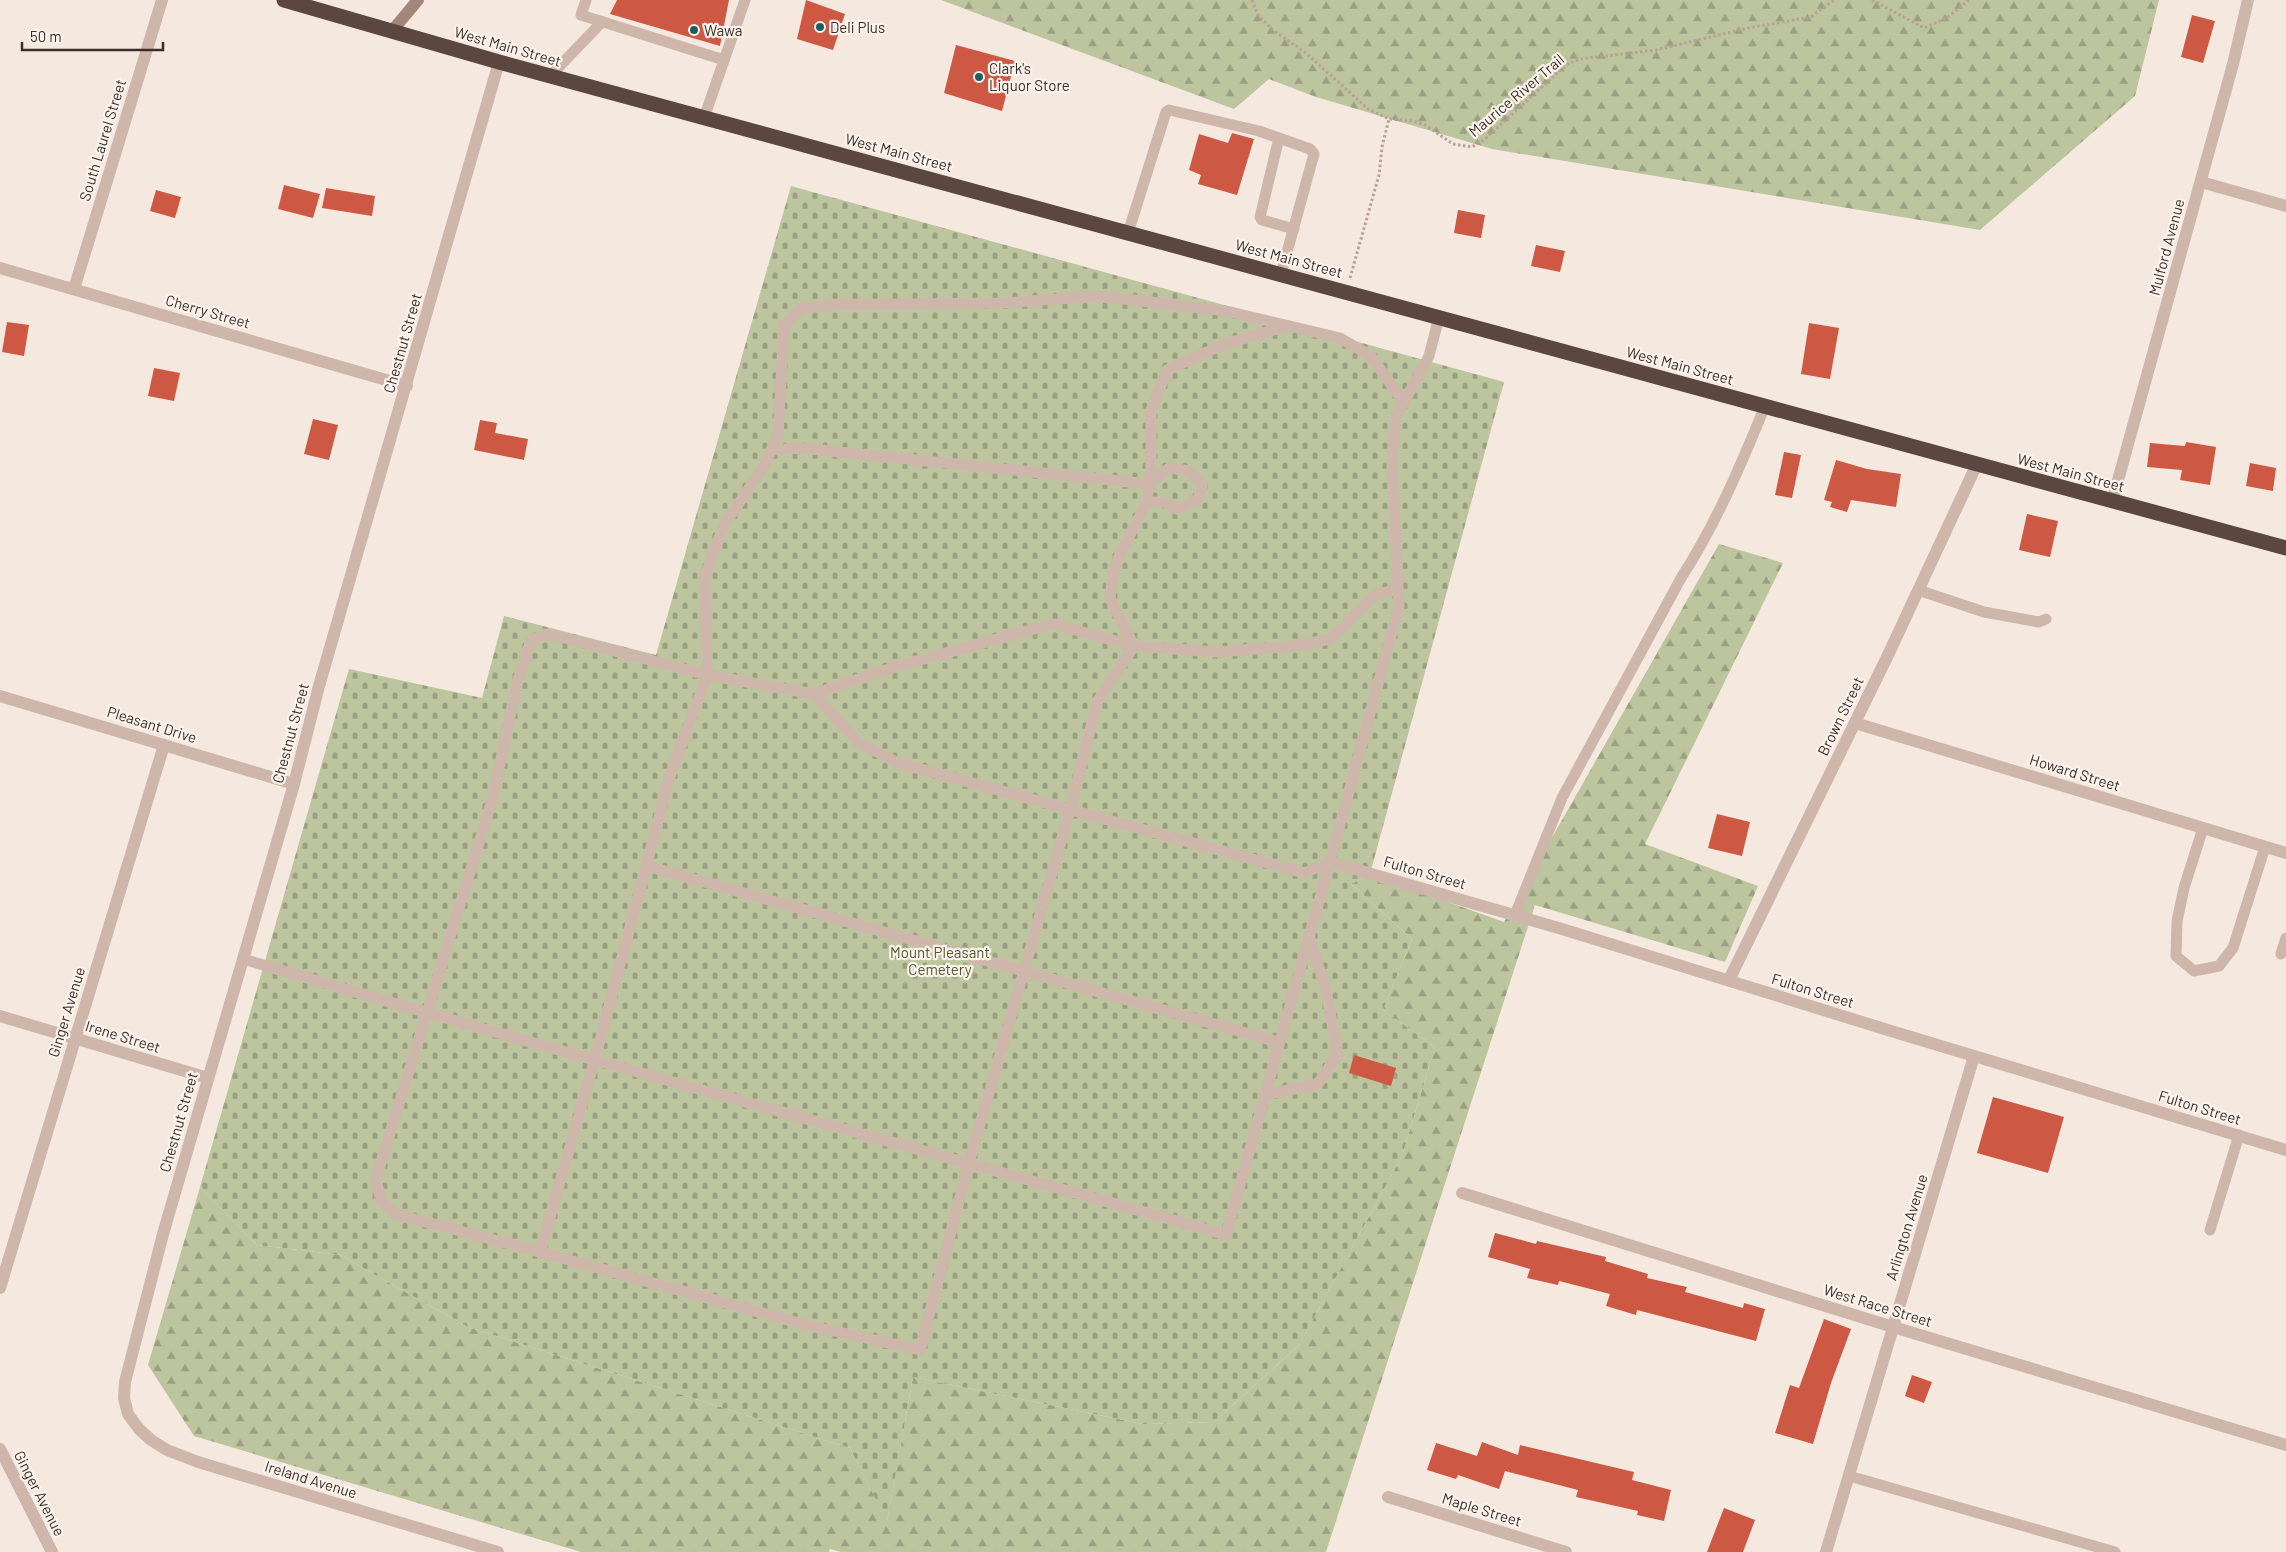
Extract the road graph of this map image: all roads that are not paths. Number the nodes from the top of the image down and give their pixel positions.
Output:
1 (162, 0) edge
2 (284, 0) edge
3 (418, 0) edge
4 (586, 0) edge
5 (745, 0) edge
6 (2248, 0) edge
7 (602, 22) junction
8 (392, 31) junction
9 (724, 60) junction
10 (499, 62) junction
11 (550, 76) junction
12 (704, 118) junction
13 (1279, 138) junction
14 (2201, 182) junction
15 (2286, 206) edge
16 (1294, 228) junction
17 (1128, 233) junction
18 (0, 268) edge
19 (1281, 274) junction
20 (74, 289) junction
21 (1439, 317) junction
22 (1289, 325) junction
23 (407, 386) junction
24 (1404, 403) junction
25 (1765, 406) junction
26 (771, 450) junction
27 (1977, 464) junction
28 (1149, 484) junction
29 (1147, 502) junction
30 (2112, 502) junction
31 (2286, 548) edge
32 (1398, 589) junction
33 (1918, 590) junction
34 (2046, 619) dead end
35 (1134, 646) junction
36 (706, 675) junction
37 (814, 694) junction
38 (0, 696) edge
39 (1855, 722) junction
40 (164, 745) junction
41 (294, 784) junction
42 (1070, 810) junction
43 (2203, 828) junction
44 (2265, 847) junction
45 (2286, 853) edge
46 (1330, 862) junction
47 (648, 866) junction
48 (1515, 915) junction
49 (1309, 935) junction
50 (2286, 938) edge
51 (2281, 954) dead end
52 (243, 959) junction
53 (1026, 970) junction
54 (1729, 980) junction
55 (426, 1013) junction
56 (0, 1016) edge
57 (75, 1038) junction
58 (1278, 1042) junction
59 (1974, 1056) junction
60 (595, 1059) junction
61 (208, 1078) junction
62 (1264, 1095) junction
63 (2239, 1135) junction
64 (2286, 1150) edge
65 (969, 1163) junction
66 (1462, 1193) dead end
67 (2210, 1230) dead end
68 (540, 1252) junction
69 (0, 1288) edge
70 (1894, 1327) junction
71 (128, 1414) joint
72 (2286, 1444) edge
73 (0, 1449) edge
74 (1849, 1476) junction
75 (1388, 1497) dead end
76 (52, 1552) edge
77 (498, 1552) edge
78 (1566, 1552) edge
79 (1826, 1552) edge
80 (2115, 1552) edge

1 - 20 street, South Laurel Street
2 - 8 highway, West Main Street
3 - 8 street
4 - 7 lane
5 - 9 lane
6 - 14 street, Mulford Avenue
7 - 9 lane
7 - 11 lane
8 - 10 highway, West Main Street
9 - 12 lane
10 - 11 highway, West Main Street
10 - 23 street, Chestnut Street
11 - 12 highway, West Main Street
12 - 17 highway, West Main Street
13 - 16 lane
13 - 16 lane
13 - 17 lane
14 - 15 street
14 - 30 street, Mulford Avenue
16 - 19 lane
17 - 19 highway, West Main Street
18 - 20 street, Cherry Street
19 - 21 highway, West Main Street
20 - 23 street, Cherry Street
21 - 24 lane
21 - 25 highway, West Main Street
22 - 24 lane
22 - 26 lane
22 - 28 lane
23 - 41 street, Chestnut Street
24 - 32 lane
25 - 27 highway, West Main Street
25 - 48 lane
26 - 28 lane
26 - 36 lane
27 - 30 highway, West Main Street
27 - 33 street, Brown Street
28 - 29 lane
28 - 29 lane
29 - 35 lane
30 - 31 highway, West Main Street
32 - 35 lane
32 - 46 lane
33 - 34 lane
33 - 39 street, Brown Street
35 - 37 lane
35 - 42 lane
36 - 37 lane
36 - 47 lane
36 - 55 lane
37 - 42 lane
38 - 40 street, Pleasant Drive
39 - 43 street, Howard Street
39 - 54 street, Brown Street
40 - 41 street, Pleasant Drive
40 - 57 street, Ginger Avenue
41 - 52 street, Chestnut Street
42 - 46 lane
42 - 53 lane
43 - 44 street, Howard Street
43 - 44 lane
44 - 45 street, Howard Street
46 - 48 street, Fulton Street
46 - 49 lane
47 - 53 lane
47 - 60 lane
48 - 54 street, Fulton Street
49 - 58 lane
49 - 62 lane
50 - 51 lane
52 - 55 lane
52 - 61 street, Chestnut Street
53 - 58 lane
53 - 65 lane
54 - 59 street, Fulton Street
55 - 60 lane
55 - 68 lane
56 - 57 street, Irene Street
57 - 61 street, Irene Street
57 - 69 street, Ginger Avenue
58 - 62 lane
59 - 63 street, Fulton Street
59 - 70 street, Arlington Avenue
60 - 65 lane
60 - 68 lane
61 - 71 street, Chestnut Street
62 - 65 lane
63 - 64 street, Fulton Street
63 - 67 lane
65 - 68 lane
66 - 70 street, West Race Street
70 - 72 street, West Race Street
70 - 74 street, Arlington Avenue
71 - 77 street, Ireland Avenue
73 - 76 street, Ginger Avenue
74 - 79 street, Arlington Avenue
74 - 80 lane
75 - 78 street, Maple Street

